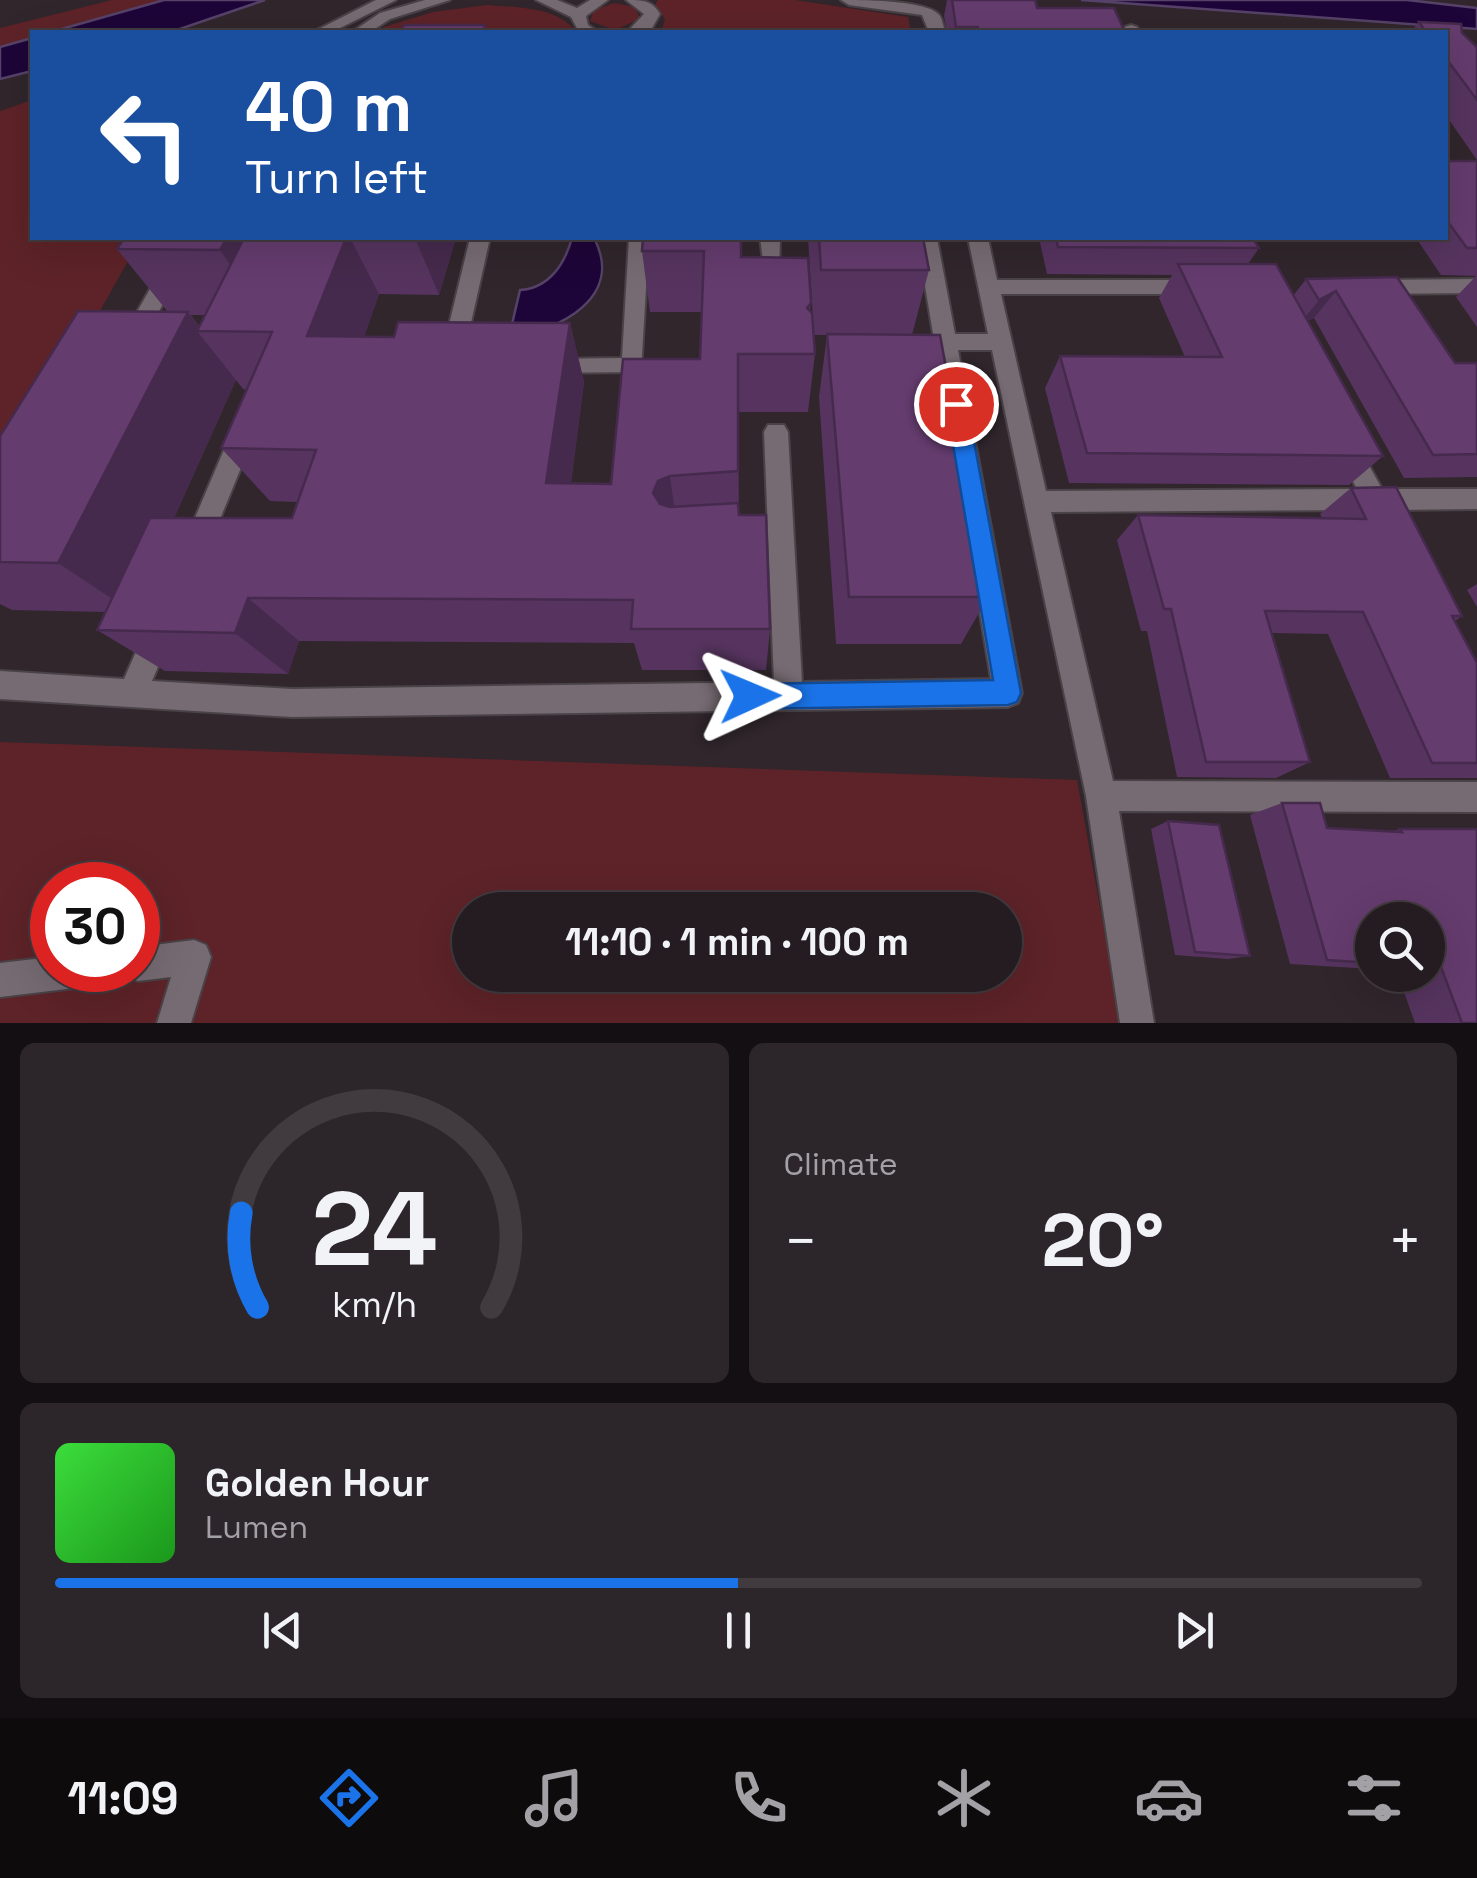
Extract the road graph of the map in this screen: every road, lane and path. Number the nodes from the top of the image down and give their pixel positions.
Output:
1 (389, 0) edge
2 (442, 0) edge
3 (544, 0) edge
4 (600, 0) edge
5 (849, 0) edge
6 (640, 1) edge
7 (578, 14) junction
8 (323, 30) edge
9 (363, 30) edge
10 (586, 30) edge
11 (638, 30) edge
12 (937, 30) edge
13 (188, 240) edge
14 (480, 240) edge
15 (639, 240) edge
16 (770, 240) edge
17 (926, 240) edge
18 (978, 240) edge
19 (772, 270) edge
20 (1477, 286) edge
21 (986, 287) junction
22 (1222, 287) edge
23 (1360, 287) edge
24 (998, 342) junction
25 (135, 346) edge
26 (942, 359) junction
27 (450, 368) edge
28 (523, 368) edge
29 (249, 418) edge
30 (1332, 419) edge
31 (776, 432) dead end
32 (1477, 499) edge
33 (1034, 502) junction
34 (1376, 502) junction
35 (781, 535) junction
36 (747, 537) edge
37 (1393, 537) edge
38 (231, 551) edge
39 (171, 606) edge
40 (0, 684) edge
41 (132, 693) junction
42 (788, 696) junction
43 (1101, 796) junction
44 (1477, 797) edge
45 (160, 961) edge
46 (30, 976) edge
47 (0, 980) edge
48 (174, 1023) edge
49 (1136, 1023) edge

1 - 8 street
2 - 9 street
3 - 7 street
4 - 7 street
5 - 12 street
6 - 11 street
7 - 10 street
13 - 25 street
14 - 27 street
15 - 28 street
16 - 19 street
17 - 26 street
18 - 21 street
20 - 23 street
21 - 22 street
21 - 24 street
24 - 26 street
24 - 33 street
26 - 42 street
29 - 38 street
30 - 34 street
31 - 35 street
32 - 34 street
33 - 34 street
33 - 43 street
34 - 37 street
35 - 36 street
35 - 42 street
39 - 41 street
40 - 41 street
41 - 42 street
43 - 44 street
43 - 49 street
45 - 48 street
46 - 47 street

